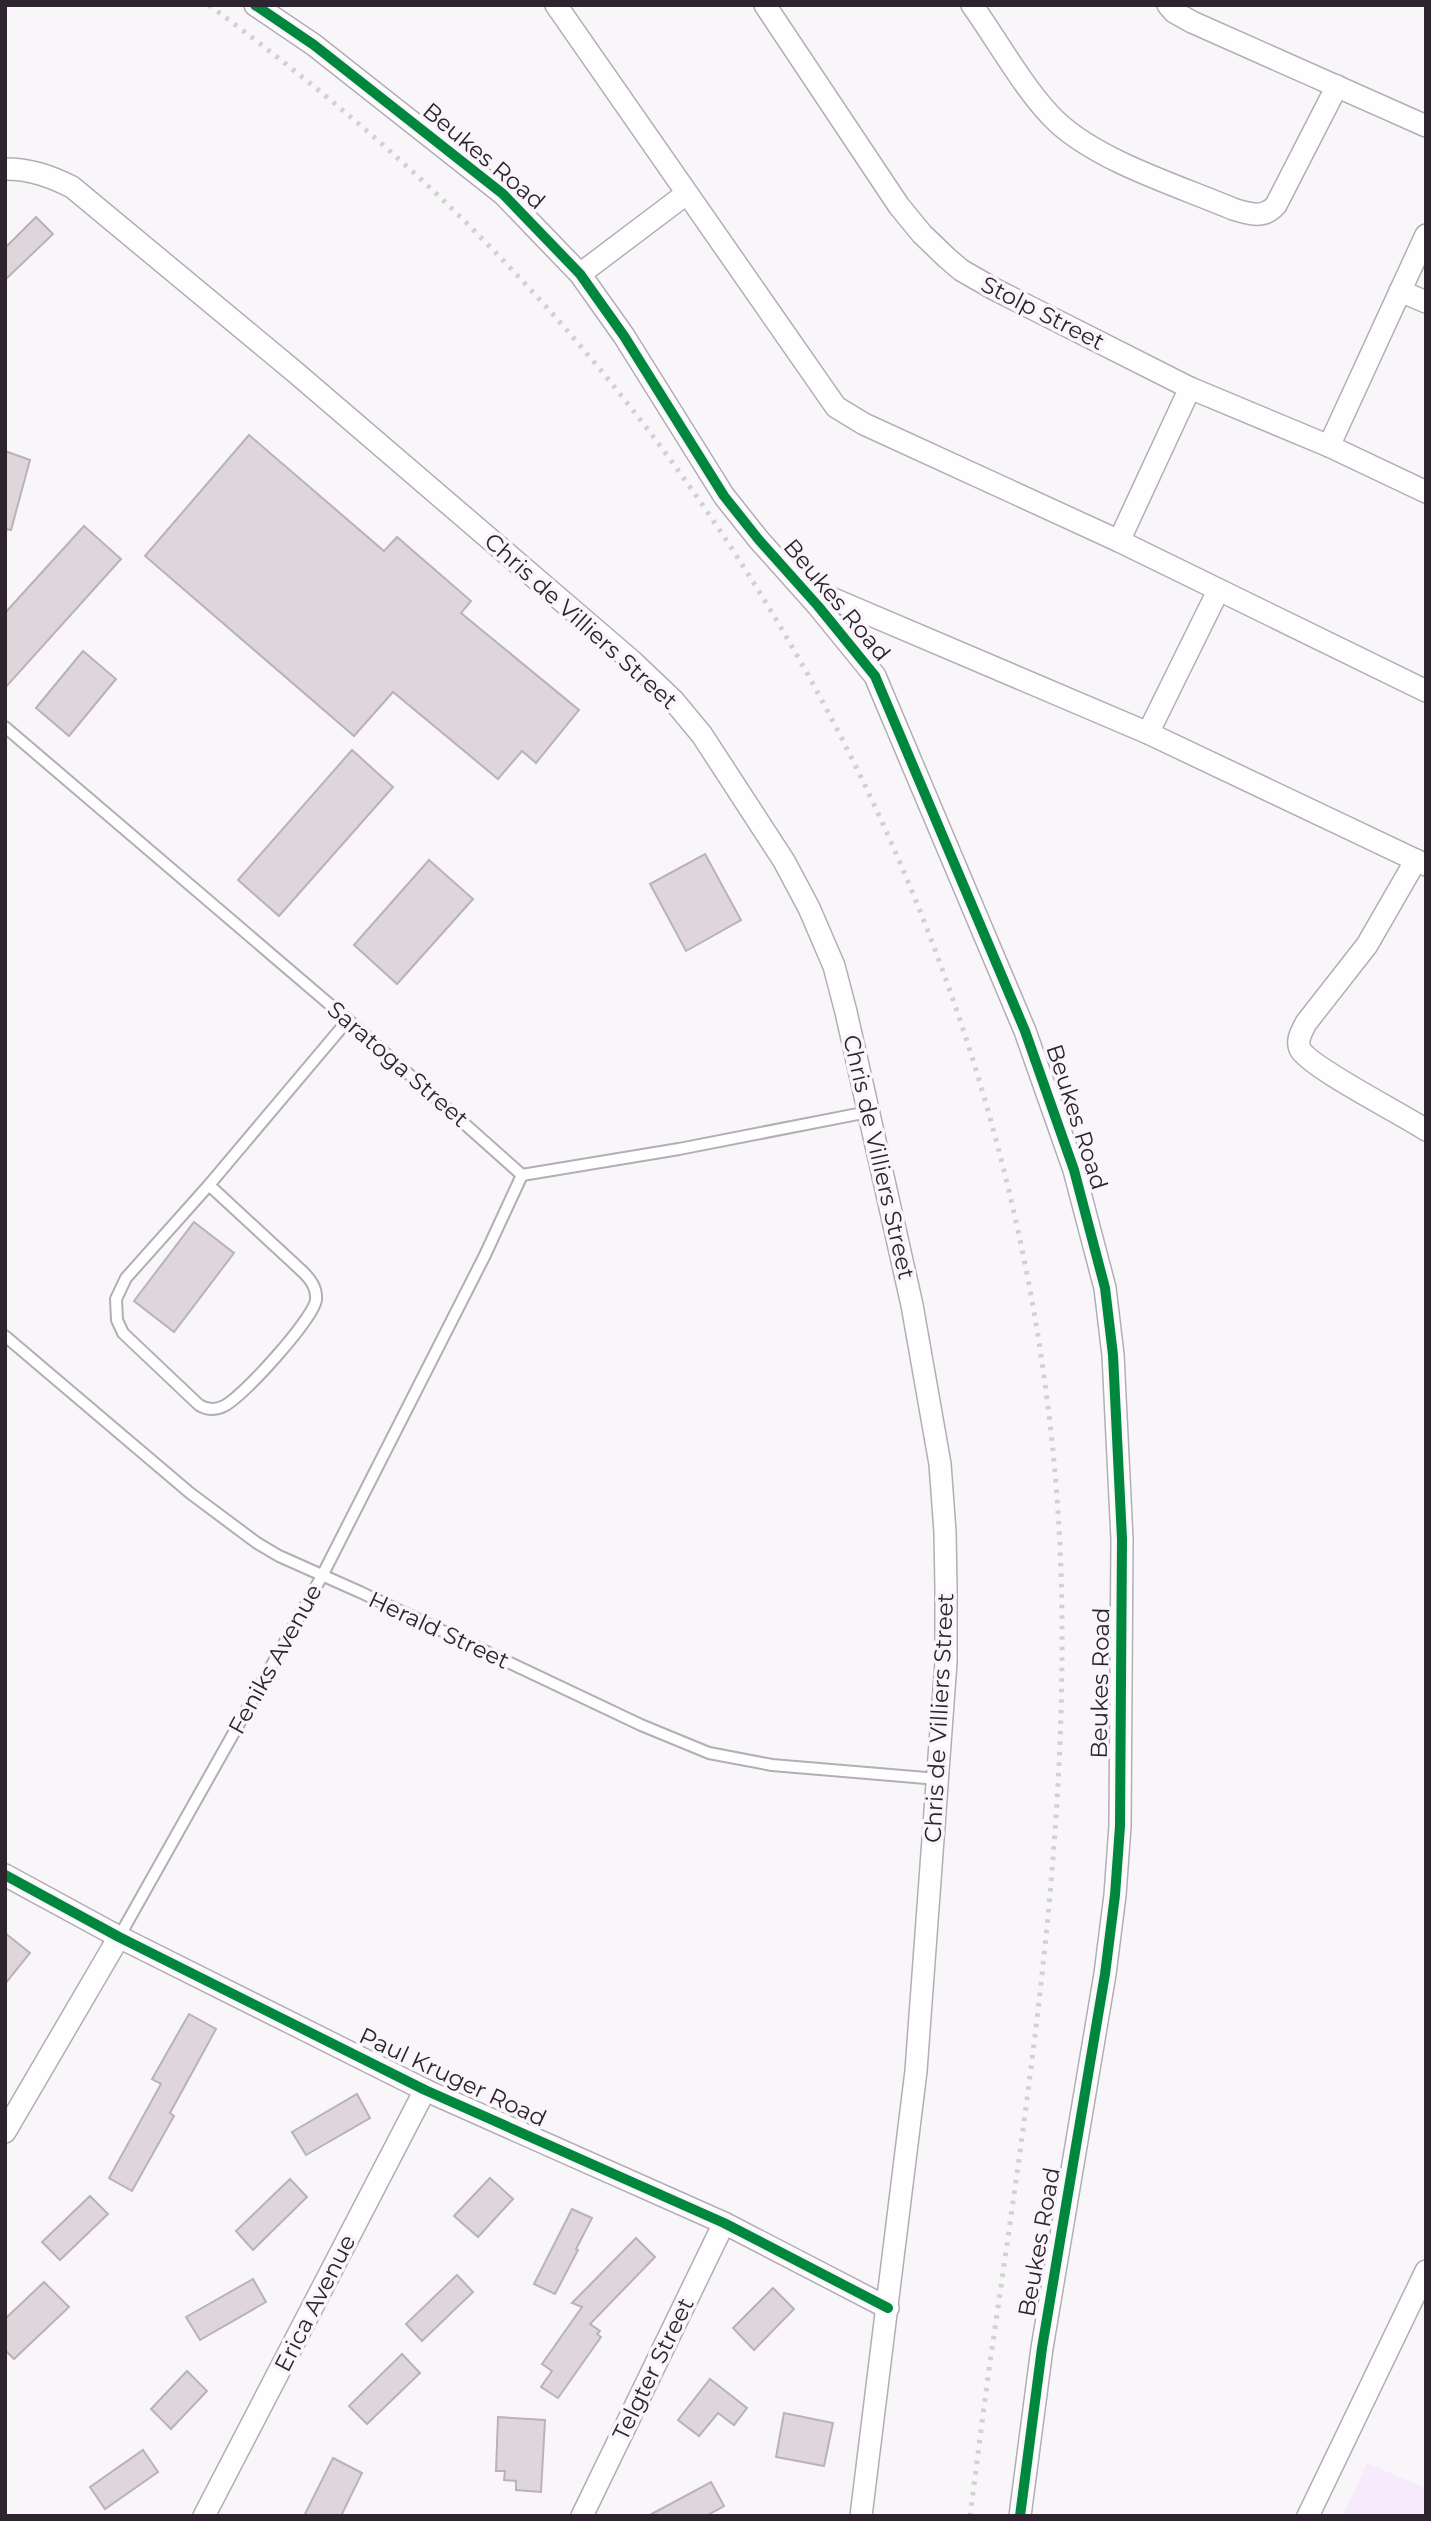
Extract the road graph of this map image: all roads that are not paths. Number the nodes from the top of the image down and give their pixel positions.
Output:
1 (255, 5) edge
2 (556, 5) edge
3 (765, 5) edge
4 (972, 5) edge
5 (1168, 5) edge
6 (1337, 86) junction
7 (1426, 125) edge
8 (5, 169) edge
9 (686, 194) junction
10 (1426, 235) edge
11 (580, 274) junction
12 (1400, 291) junction
13 (1426, 302) edge
14 (1190, 388) junction
15 (1329, 446) junction
16 (1426, 492) edge
17 (1119, 541) junction
18 (798, 584) junction
19 (1218, 591) junction
20 (1426, 691) edge
21 (5, 727) edge
22 (1148, 733) junction
23 (1421, 862) edge
24 (348, 1020) junction
25 (868, 1112) junction
26 (1426, 1130) edge
27 (523, 1175) junction
28 (209, 1185) junction
29 (5, 1336) edge
30 (322, 1576) junction
31 (938, 1779) junction
32 (5, 1875) edge
33 (119, 1937) junction
34 (425, 2090) junction
35 (5, 2132) edge
36 (724, 2222) junction
37 (1426, 2271) edge
38 (887, 2308) junction
39 (204, 2516) edge
40 (582, 2516) edge
41 (861, 2516) edge
42 (1020, 2516) edge
43 (1308, 2516) edge

1 - 11 street, Beukes Road
2 - 9 street
3 - 14 street, Stolp Street
4 - 6 street
5 - 6 street
6 - 7 street
8 - 25 street, Chris de Villiers Street
9 - 11 street
9 - 17 street
10 - 12 street
11 - 18 street, Beukes Road
12 - 13 street
12 - 15 street
14 - 15 street, Stolp Street
14 - 17 street
15 - 16 street, Stolp Street
17 - 19 street
18 - 22 street
18 - 42 street, Beukes Road
19 - 20 street
19 - 22 street
21 - 24 lane, Saratoga Street
22 - 23 street
23 - 26 street
24 - 27 lane, Saratoga Street
24 - 28 lane
25 - 27 lane
25 - 31 street, Chris de Villiers Street
27 - 30 lane, Feniks Avenue
28 - 28 lane
29 - 30 lane, Herald Street
30 - 31 lane, Herald Street
30 - 33 lane, Feniks Avenue
31 - 38 street, Chris de Villiers Street
32 - 33 street, Paul Kruger Road
33 - 34 street, Paul Kruger Road
33 - 35 street, Feniks Avenue
34 - 36 street, Paul Kruger Road
34 - 39 street, Erica Avenue
36 - 38 street, Paul Kruger Road
36 - 40 street, Telgter Street
37 - 43 street
38 - 41 street, Chris de Villiers Street

